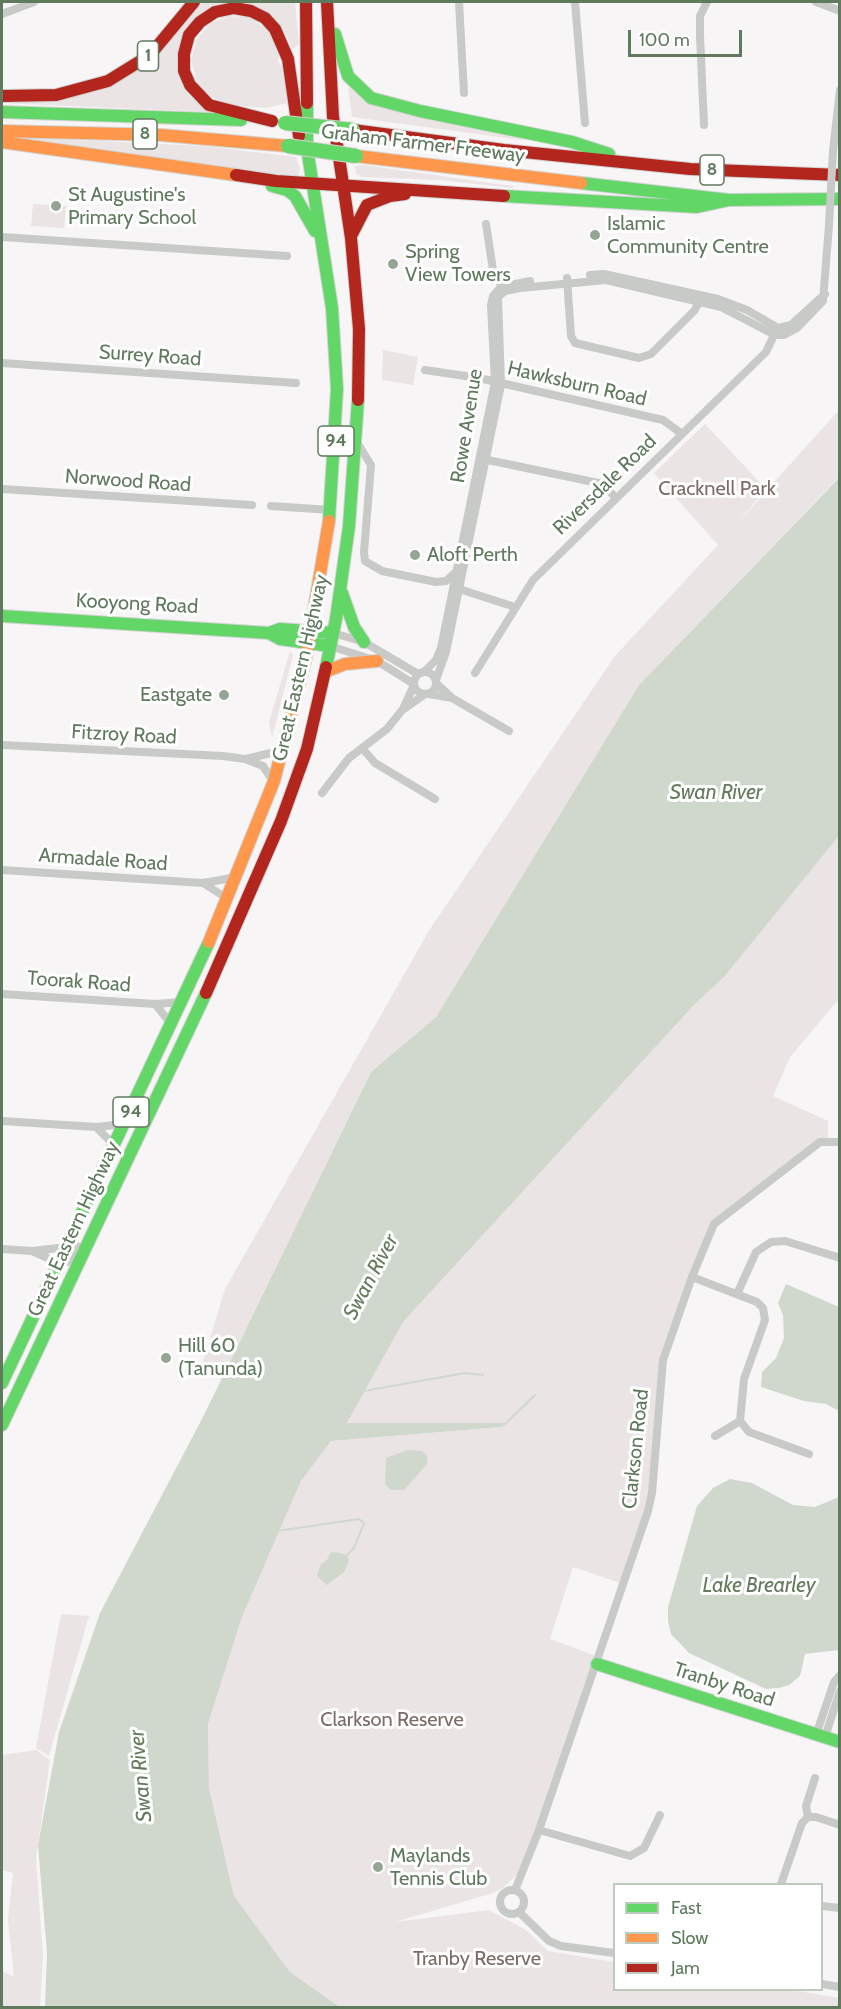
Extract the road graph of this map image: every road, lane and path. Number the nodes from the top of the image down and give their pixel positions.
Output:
1 (34, 2) edge
2 (194, 2) edge
3 (306, 2) edge
4 (459, 2) edge
5 (575, 2) edge
6 (707, 2) edge
7 (816, 2) edge
8 (327, 3) edge
9 (840, 11) edge
10 (2, 14) edge
11 (840, 90) edge
12 (464, 93) dead end
13 (2, 96) edge
14 (2, 112) edge
15 (278, 122) junction
16 (585, 123) dead end
17 (704, 125) dead end
18 (2, 131) edge
19 (2, 142) edge
20 (307, 148) junction
21 (635, 163) junction
22 (840, 175) edge
23 (239, 177) junction
24 (312, 183) junction
25 (342, 184) junction
26 (431, 191) junction
27 (840, 199) edge
28 (729, 200) junction
29 (486, 224) dead end
30 (2, 237) edge
31 (351, 238) junction
32 (321, 242) junction
33 (286, 256) dead end
34 (568, 281) junction
35 (503, 289) junction
36 (702, 298) junction
37 (776, 331) junction
38 (2, 363) edge
39 (425, 370) dead end
40 (296, 383) dead end
41 (498, 384) junction
42 (682, 434) junction
43 (356, 441) junction
44 (483, 459) junction
45 (2, 489) edge
46 (615, 497) junction
47 (252, 505) dead end
48 (271, 506) dead end
49 (331, 510) junction
50 (456, 572) junction
51 (456, 588) junction
52 (341, 590) junction
53 (515, 607) junction
54 (2, 616) edge
55 (311, 637) junction
56 (332, 640) junction
57 (364, 642) junction
58 (377, 661) junction
59 (325, 672) junction
60 (421, 673) junction
61 (475, 673) dead end
62 (436, 682) junction
63 (414, 685) junction
64 (427, 694) junction
65 (452, 698) junction
66 (403, 709) junction
67 (509, 731) dead end
68 (2, 745) edge
69 (362, 747) junction
70 (283, 750) junction
71 (246, 759) junction
72 (274, 781) junction
73 (322, 793) dead end
74 (435, 799) dead end
75 (2, 870) edge
76 (237, 877) junction
77 (203, 883) junction
78 (228, 899) junction
79 (2, 994) edge
80 (183, 1002) junction
81 (155, 1004) junction
82 (172, 1025) junction
83 (2, 1122) edge
84 (125, 1124) junction
85 (96, 1127) junction
86 (840, 1142) edge
87 (114, 1145) junction
88 (96, 1227) junction
89 (67, 1247) junction
90 (2, 1249) edge
91 (32, 1251) junction
92 (840, 1257) edge
93 (60, 1261) junction
94 (692, 1278) junction
95 (737, 1294) junction
96 (2, 1383) edge
97 (740, 1421) junction
98 (2, 1425) edge
99 (715, 1436) dead end
100 (809, 1454) dead end
101 (597, 1665) junction
102 (840, 1675) edge
103 (840, 1691) edge
104 (820, 1736) junction
105 (840, 1742) edge
106 (816, 1779) dead end
107 (660, 1815) dead end
108 (808, 1817) junction
109 (840, 1825) edge
110 (539, 1830) junction
111 (781, 1883) edge
112 (515, 1890) junction
113 (823, 1906) edge
114 (840, 1908) edge
115 (519, 1912) junction
116 (613, 1953) edge
117 (823, 1984) edge
118 (840, 1987) edge

1 - 10 street
2 - 13 main road, 1
3 - 20 main road, Great Eastern Highway / 94
4 - 12 street
5 - 16 street
6 - 17 street
7 - 9 street
8 - 21 main road
8 - 25 main road, Great Eastern Highway / 94
11 - 37 street, Riversdale Road, bridge
14 - 15 main road, Graham Farmer Freeway / 8
15 - 20 main road
15 - 21 main road, Graham Farmer Freeway / 8, bridge
18 - 28 main road, Graham Farmer Freeway / 8, bridge
19 - 23 main road
20 - 24 main road, Great Eastern Highway / 94
21 - 22 main road, Graham Farmer Freeway / 8
23 - 24 main road
23 - 32 main road
24 - 25 main road
24 - 32 main road, Great Eastern Highway / 94
25 - 26 main road
25 - 31 main road, Great Eastern Highway / 94
26 - 28 main road
26 - 31 main road
27 - 28 main road, Graham Farmer Freeway / 8
29 - 35 street
30 - 33 street
31 - 43 main road, Great Eastern Highway / 94
32 - 49 main road, Great Eastern Highway / 94
34 - 35 street
34 - 36 street
34 - 36 street
35 - 41 street, Rowe Avenue
36 - 37 street
37 - 42 street, Riversdale Road
38 - 40 street, Surrey Road
39 - 41 street, Hawksburn Road
41 - 42 street, Hawksburn Road
41 - 44 street, Rowe Avenue
42 - 46 street, Riversdale Road
43 - 50 street
43 - 52 main road, Great Eastern Highway / 94
44 - 46 street
44 - 50 street, Rowe Avenue
44 - 51 street, Rowe Avenue
45 - 47 street, Norwood Road
46 - 53 street, Riversdale Road
48 - 49 street
49 - 55 main road, Great Eastern Highway / 94
50 - 51 street, Rowe Avenue
51 - 53 street
51 - 60 street, Rowe Avenue
51 - 62 street, Rowe Avenue
52 - 56 main road, Great Eastern Highway / 94
52 - 57 main road
53 - 61 street, Riversdale Road
54 - 55 main road, Kooyong Road
55 - 56 main road, Kooyong Road
55 - 70 main road, Great Eastern Highway / 94
56 - 57 street
56 - 58 street
56 - 59 main road, Great Eastern Highway / 94
57 - 60 street
58 - 59 main road
58 - 63 street
59 - 88 main road, Great Eastern Highway / 94
60 - 62 street
60 - 63 street
62 - 64 street
62 - 65 street
63 - 64 street
63 - 66 street
64 - 65 street
64 - 66 street
65 - 67 street
66 - 69 street
68 - 71 street, Fitzroy Road
69 - 73 street
69 - 74 street
70 - 71 street, Fitzroy Road
70 - 72 main road, Great Eastern Highway / 94
71 - 72 street
72 - 76 main road, Great Eastern Highway / 94
75 - 77 street, Armadale Road
76 - 77 street, Armadale Road
76 - 78 main road, Great Eastern Highway / 94
77 - 78 street, Armadale Road
78 - 80 main road, Great Eastern Highway / 94
79 - 81 street, Toorak Road
80 - 81 street, Toorak Road
80 - 82 main road, Great Eastern Highway / 94
81 - 82 street, Toorak Road
82 - 84 main road, Great Eastern Highway / 94
83 - 85 street
84 - 85 street
84 - 87 main road, Great Eastern Highway / 94
85 - 87 street
86 - 94 street, Clarkson Road
87 - 89 main road, Great Eastern Highway / 94
88 - 93 street
88 - 98 main road, Great Eastern Highway / 94
89 - 91 street
89 - 93 main road, Great Eastern Highway / 94
90 - 91 street
91 - 93 street
92 - 95 street
93 - 96 main road, Great Eastern Highway / 94
94 - 95 street
94 - 101 street, Clarkson Road
95 - 97 street
97 - 99 street
97 - 100 street
101 - 104 main road, Tranby Road
101 - 110 street, Clarkson Road
102 - 104 street
103 - 104 street
104 - 105 main road, Tranby Road
106 - 108 street
107 - 110 street
108 - 109 street
108 - 111 street
110 - 112 street, Clarkson Road
112 - 115 street
112 - 115 street
113 - 114 street
115 - 116 street
117 - 118 street

